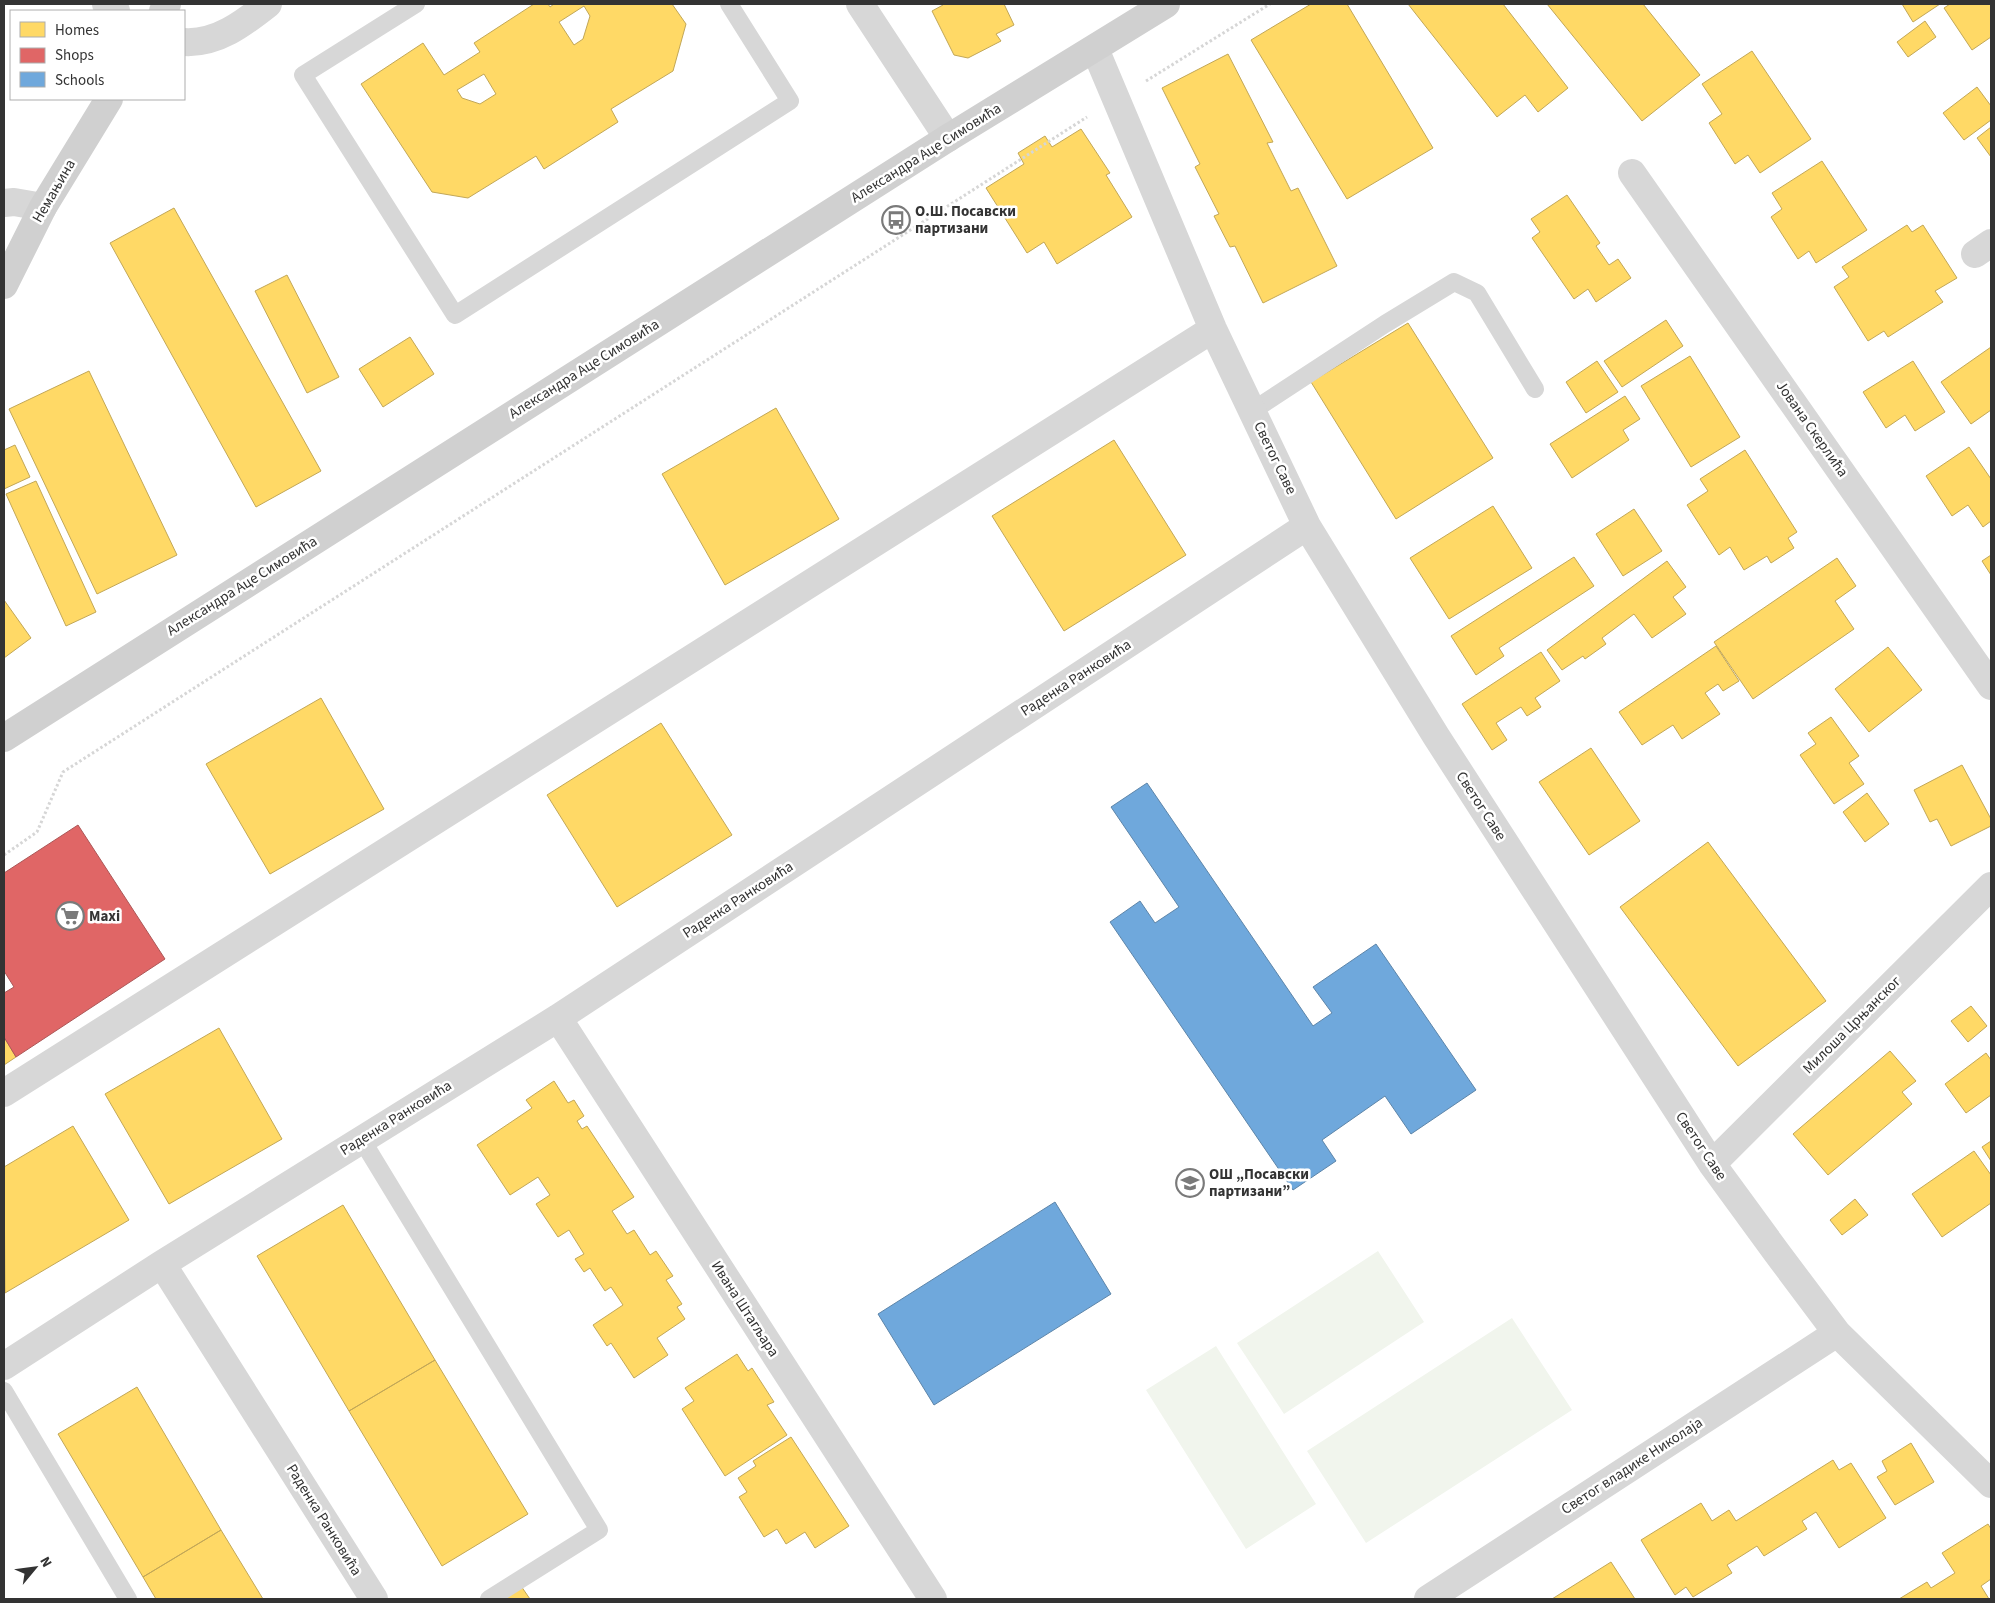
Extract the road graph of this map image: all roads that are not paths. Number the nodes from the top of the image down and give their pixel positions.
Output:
1 (268, 4) edge
2 (416, 4) edge
3 (729, 4) edge
4 (860, 4) edge
5 (1166, 4) edge
6 (185, 42) edge
7 (1095, 49) junction
8 (108, 100) edge
9 (948, 138) junction
10 (1632, 173) dead end
11 (4, 203) edge
12 (43, 207) junction
13 (4, 285) edge
14 (1213, 329) junction
15 (1535, 389) dead end
16 (1252, 411) junction
17 (1308, 526) junction
18 (1991, 686) edge
19 (4, 738) edge
20 (1991, 886) edge
21 (558, 1018) junction
22 (4, 1093) edge
23 (362, 1140) junction
24 (1712, 1164) junction
25 (162, 1264) junction
26 (1837, 1333) junction
27 (4, 1366) edge
28 (4, 1390) edge
29 (1991, 1484) edge
30 (1460, 1591) edge
31 (128, 1599) edge
32 (374, 1599) edge
33 (489, 1599) edge
34 (933, 1599) edge
35 (1428, 1599) edge

1 - 6 street
2 - 3 lane
4 - 9 street
5 - 7 street, Александра Аце Симовића
7 - 9 street, Александра Аце Симовића
7 - 14 street, Светог Саве
8 - 12 street, Немањина
9 - 19 street, Александра Аце Симовића
10 - 18 street, Јована Скерлића
11 - 12 street
12 - 13 street, Немањина
14 - 16 street, Светог Саве
14 - 22 street
15 - 16 lane
16 - 17 street, Светог Саве
17 - 21 street, Раденка Ранковића
17 - 24 street, Светог Саве
20 - 24 street, Милоша Црњанског
21 - 23 street, Раденка Ранковића
21 - 34 street, Ивана Штагљара
23 - 25 street, Раденка Ранковића
23 - 33 lane
24 - 26 street, Светог Саве
25 - 27 street, Раденка Ранковића
25 - 32 street, Раденка Ранковића
26 - 29 street, Светог Саве
26 - 30 street, Светог владике Николаја
28 - 31 lane
30 - 35 street, Светог владике Николаја

